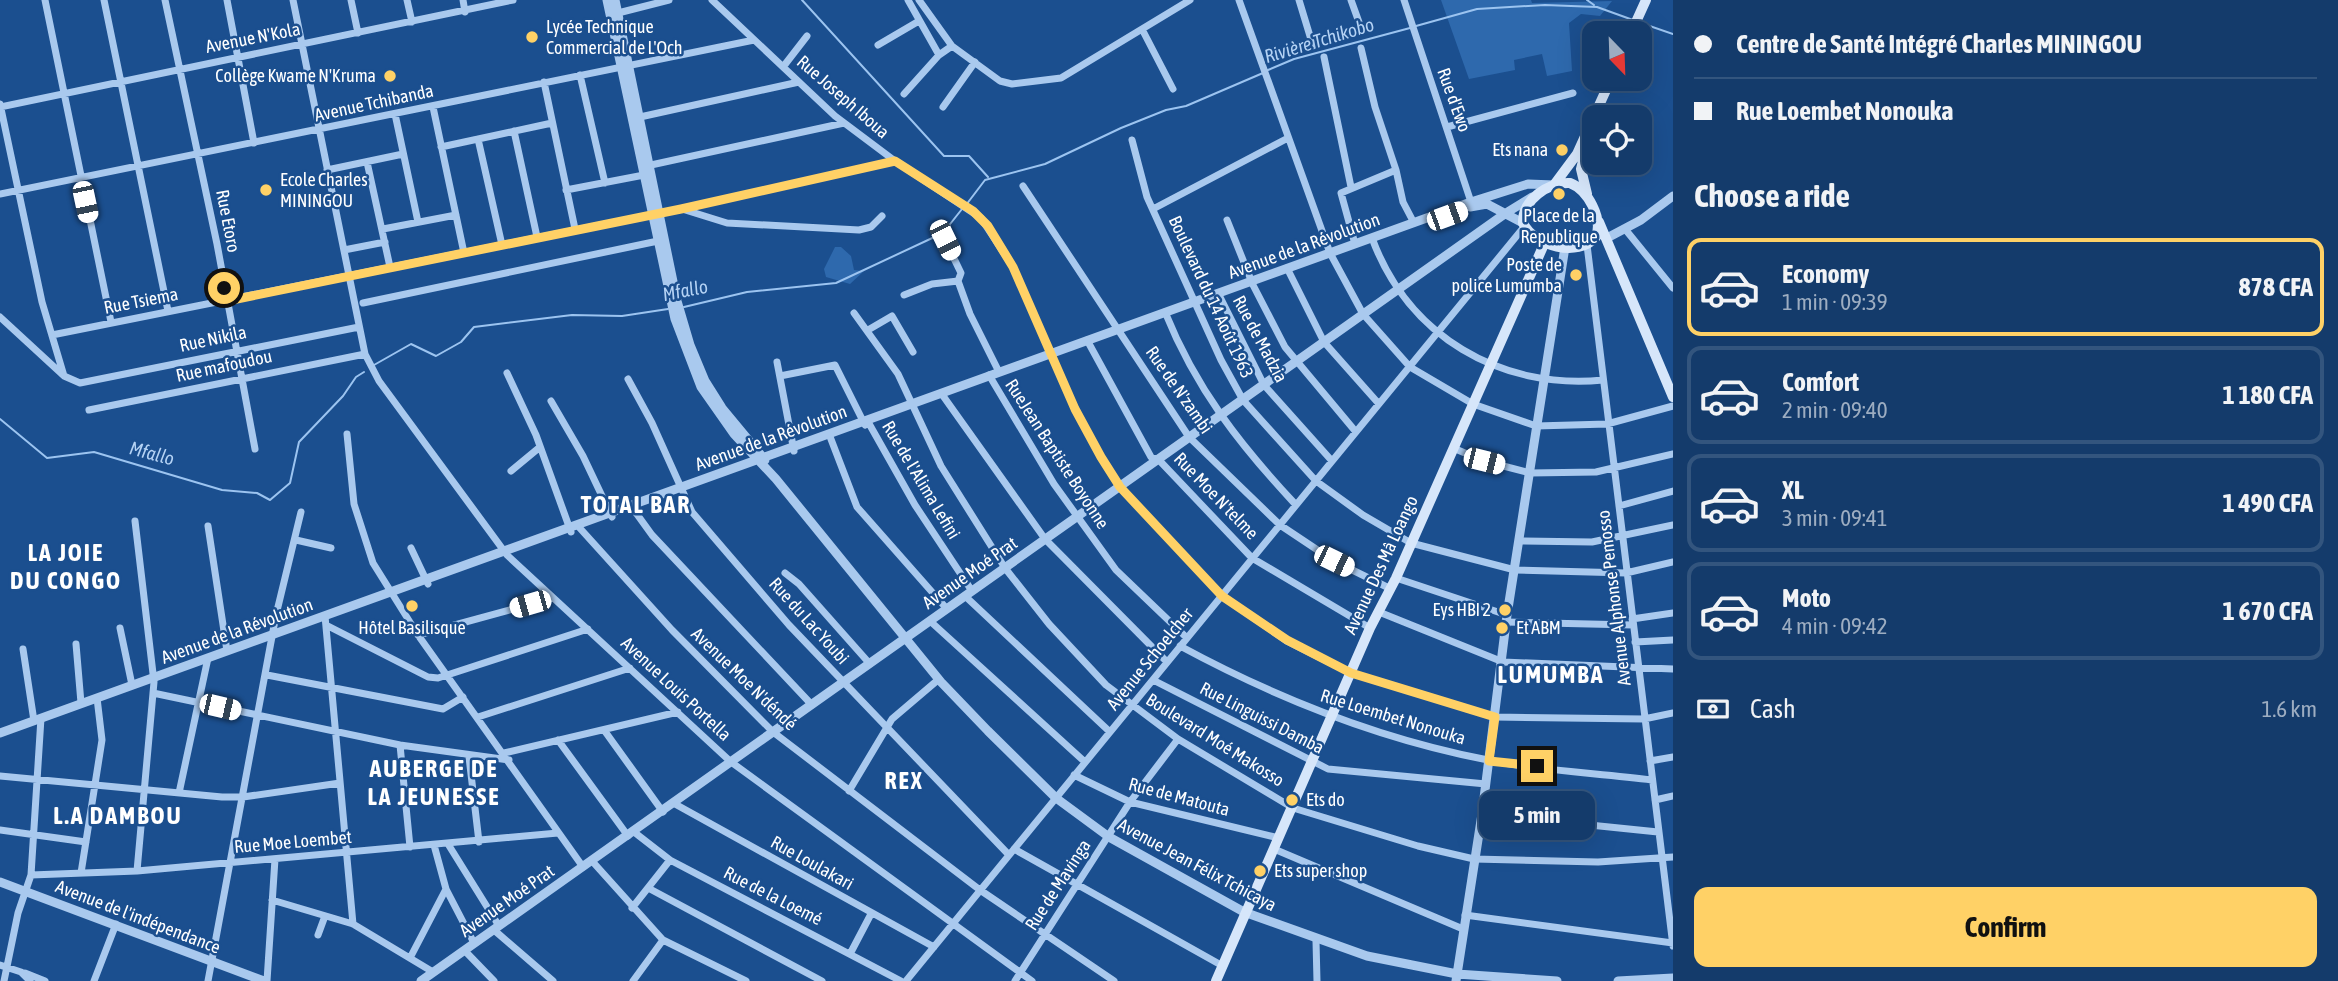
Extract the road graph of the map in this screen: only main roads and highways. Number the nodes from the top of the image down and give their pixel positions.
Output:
1 (1649, 0) edge
2 (1639, 21) edge
3 (1606, 91) edge
4 (1582, 150) edge
5 (1580, 154) junction
6 (1554, 185) junction
7 (1587, 197) junction
8 (1597, 218) junction
9 (1607, 238) junction
10 (1545, 242) junction
11 (1589, 244) junction
12 (1673, 397) edge
13 (1216, 981) edge

1 - 2 main road
3 - 5 main road
4 - 5 main road
5 - 6 main road
5 - 7 main road
6 - 7 main road
6 - 10 main road
7 - 8 main road
8 - 9 main road
8 - 11 main road
9 - 11 main road
9 - 12 main road
10 - 11 main road
10 - 13 main road, Avenue Des Mâ Loango

